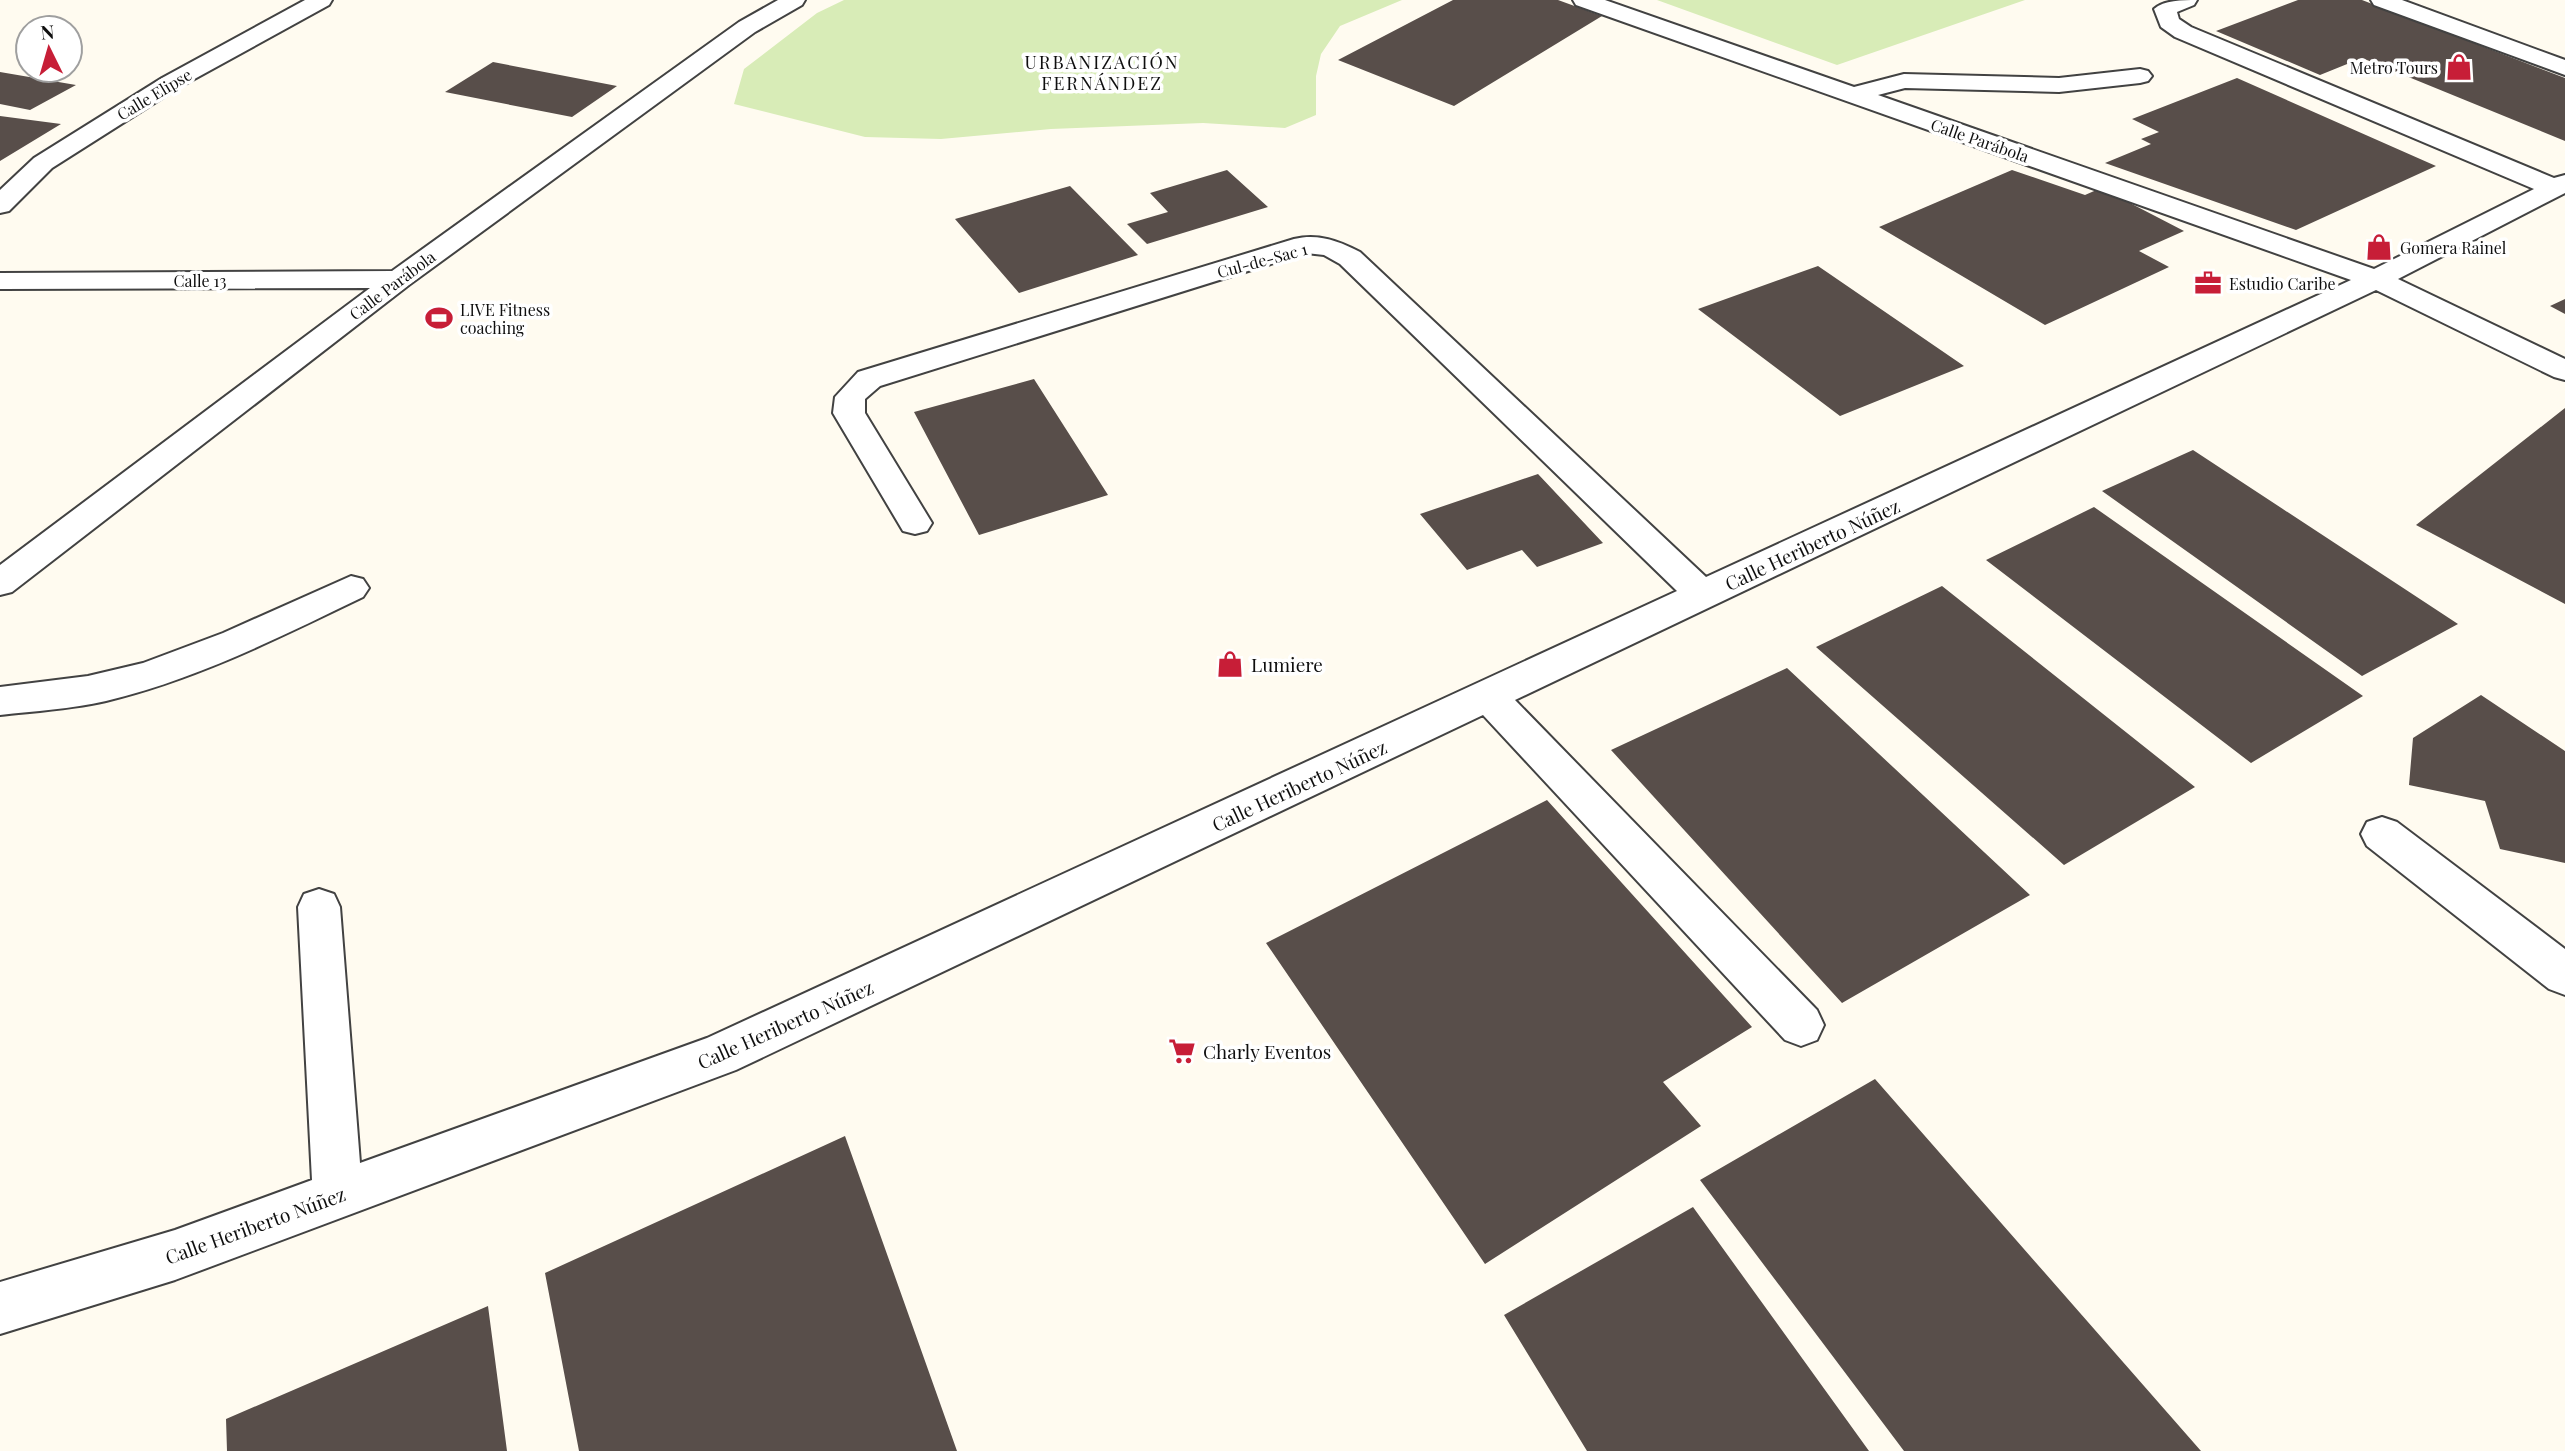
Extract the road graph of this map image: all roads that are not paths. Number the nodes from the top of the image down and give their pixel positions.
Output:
1 (321, 0) edge
2 (794, 0) edge
3 (1584, 0) edge
4 (2186, 0) edge
5 (2382, 0) edge
6 (2565, 68) edge
7 (2140, 76) dead end
8 (1852, 95) junction
9 (2560, 185) edge
10 (0, 205) edge
11 (399, 279) junction
12 (2376, 279) junction
13 (0, 281) edge
14 (2565, 371) edge
15 (915, 523) dead end
16 (0, 583) edge
17 (351, 588) dead end
18 (1703, 595) junction
19 (1488, 696) junction
20 (0, 702) edge
21 (2382, 834) dead end
22 (318, 906) dead end
23 (2565, 975) edge
24 (1801, 1026) dead end
25 (338, 1196) junction
26 (0, 1308) edge

1 - 10 street, Calle Elipse
2 - 11 street, Calle Parábola
3 - 8 street, Calle Parábola
4 - 9 street
5 - 6 street
7 - 8 street
8 - 12 street, Calle Parábola
9 - 12 street, Calle Heriberto Núñez
11 - 13 street, Calle 13
11 - 16 street, Calle Parábola
12 - 14 street, Calle Parábola
12 - 18 street, Calle Heriberto Núñez
15 - 18 street, Cul-de-Sac 1
17 - 20 street
18 - 19 street, Calle Heriberto Núñez
19 - 24 street
19 - 25 street, Calle Heriberto Núñez
21 - 23 street
22 - 25 street
25 - 26 street, Calle Heriberto Núñez

